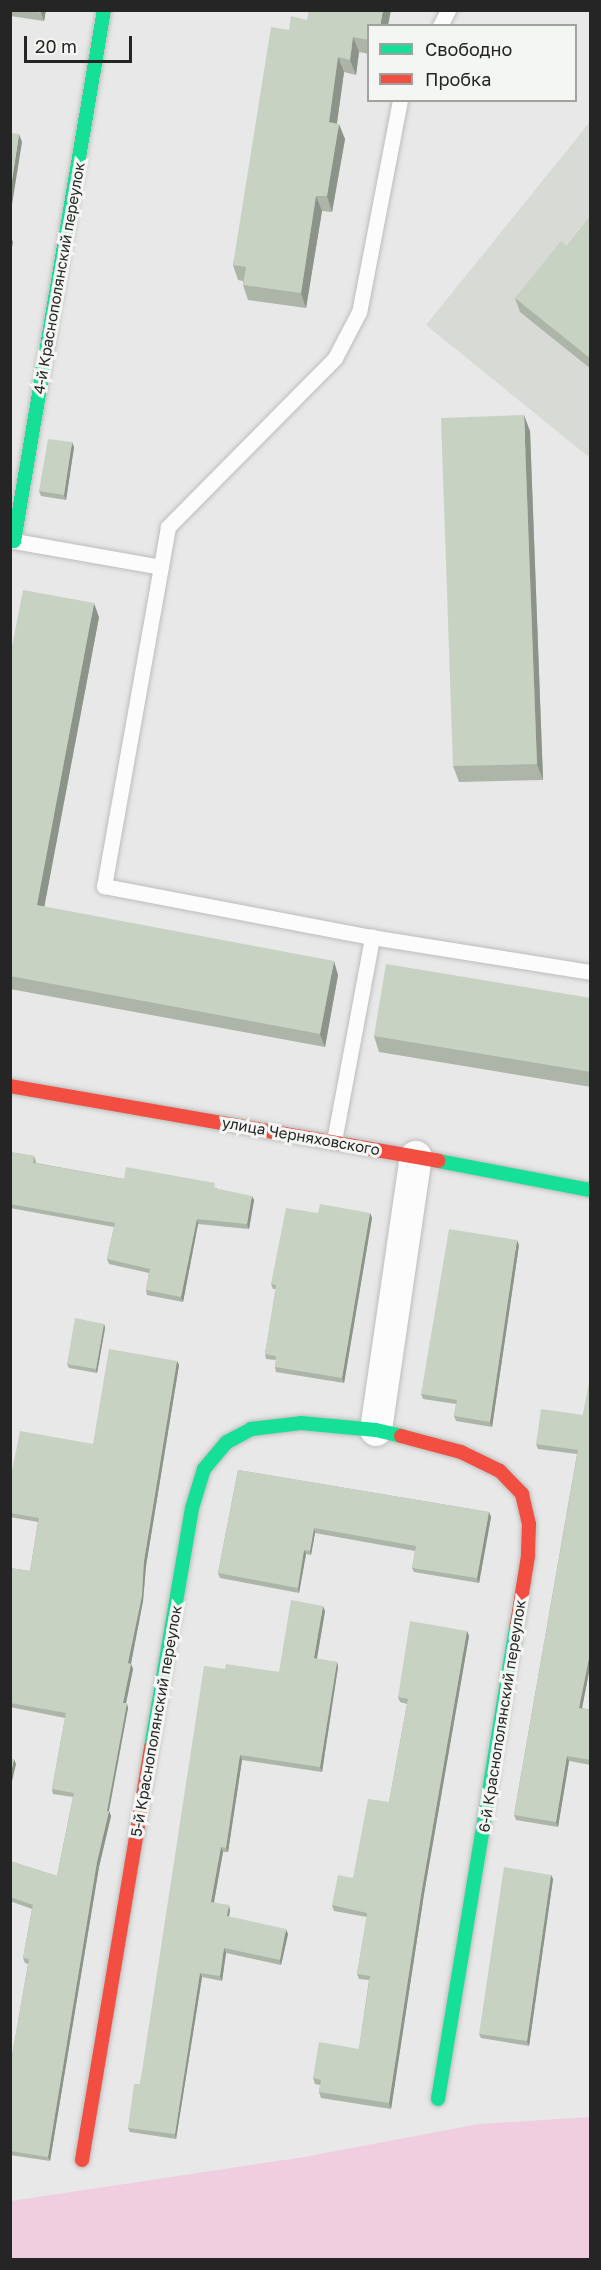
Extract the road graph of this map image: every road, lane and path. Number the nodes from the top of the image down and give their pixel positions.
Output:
1 (104, 10) edge
2 (448, 10) edge
3 (441, 24) edge
4 (400, 102) edge
5 (12, 541) edge
6 (161, 567) junction
7 (372, 937) junction
8 (591, 972) edge
9 (10, 1086) edge
10 (334, 1141) junction
11 (416, 1157) junction
12 (591, 1190) edge
13 (376, 1430) junction
14 (438, 2099) dead end
15 (82, 2160) dead end

1 - 5 street, 4-й Краснополянский переулок
2 - 3 lane
4 - 6 lane
5 - 6 lane
6 - 7 lane
7 - 8 lane
7 - 10 lane
9 - 10 street, улица Черняховского
10 - 11 street, улица Черняховского
11 - 12 street, улица Черняховского
11 - 13 street
13 - 14 street, 6-й Краснополянский переулок
13 - 15 street, 5-й Краснополянский переулок

